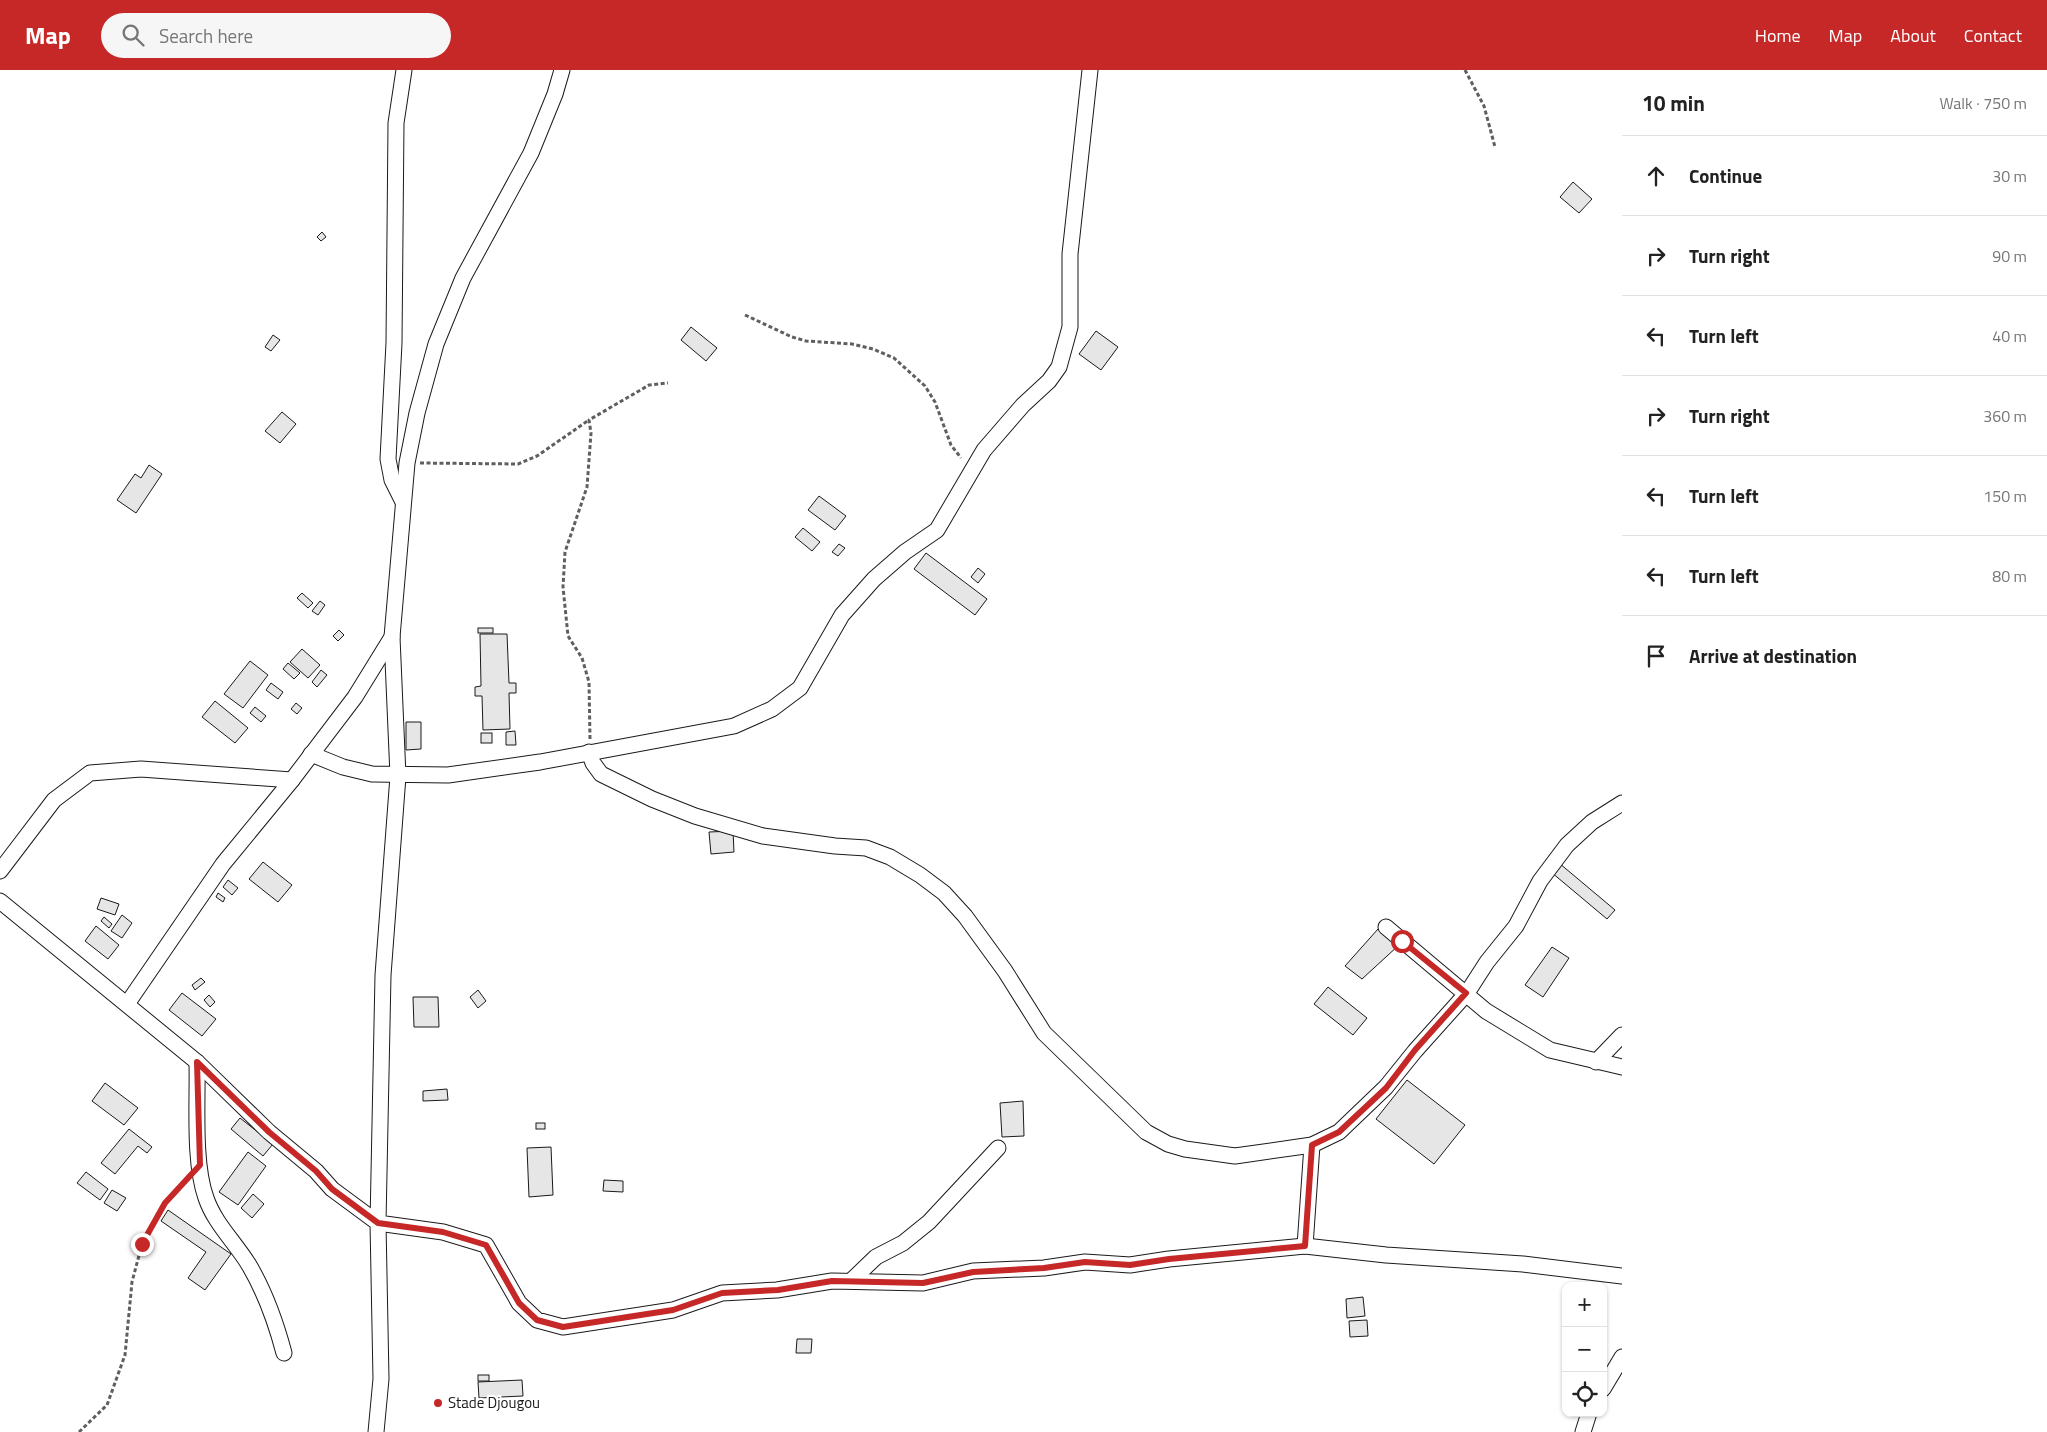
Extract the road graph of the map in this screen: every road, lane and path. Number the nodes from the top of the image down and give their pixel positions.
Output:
1 (404, 70) edge
2 (562, 70) edge
3 (1090, 70) edge
4 (1465, 70) edge
5 (1495, 147) dead end
6 (745, 315) dead end
7 (668, 383) dead end
8 (589, 420) junction
9 (407, 463) junction
10 (971, 470) junction
11 (403, 504) junction
12 (392, 637) junction
13 (589, 752) junction
14 (311, 754) junction
15 (398, 776) junction
16 (292, 780) junction
17 (1622, 803) edge
18 (0, 871) edge
19 (0, 902) edge
20 (1386, 927) dead end
21 (1466, 993) junction
22 (127, 1004) junction
23 (1622, 1035) edge
24 (197, 1062) junction
25 (1596, 1062) junction
26 (1622, 1067) edge
27 (1312, 1145) junction
28 (998, 1148) dead end
29 (200, 1165) junction
30 (378, 1223) junction
31 (1305, 1246) junction
32 (1622, 1276) edge
33 (852, 1280) junction
34 (284, 1353) dead end
35 (1622, 1357) edge
36 (1607, 1382) edge
37 (1588, 1417) edge
38 (79, 1432) edge
39 (376, 1432) edge
40 (1583, 1432) edge

1 - 11 street
2 - 9 street
3 - 10 street
4 - 5 path
6 - 10 path
7 - 8 path
8 - 9 path
8 - 13 path
9 - 11 street
10 - 13 street
11 - 12 street
12 - 14 street
12 - 15 street
13 - 15 street
13 - 27 street
14 - 15 street
14 - 16 street
15 - 30 street
16 - 18 street
16 - 22 street
17 - 21 street
19 - 22 street
20 - 21 street
21 - 25 street
21 - 27 street
22 - 24 street
23 - 25 street
24 - 29 street
24 - 30 street
25 - 26 street
27 - 31 street
28 - 33 street
29 - 34 street
29 - 38 path
30 - 33 street
30 - 39 street
31 - 32 street
31 - 33 street
35 - 36 street
37 - 40 street

